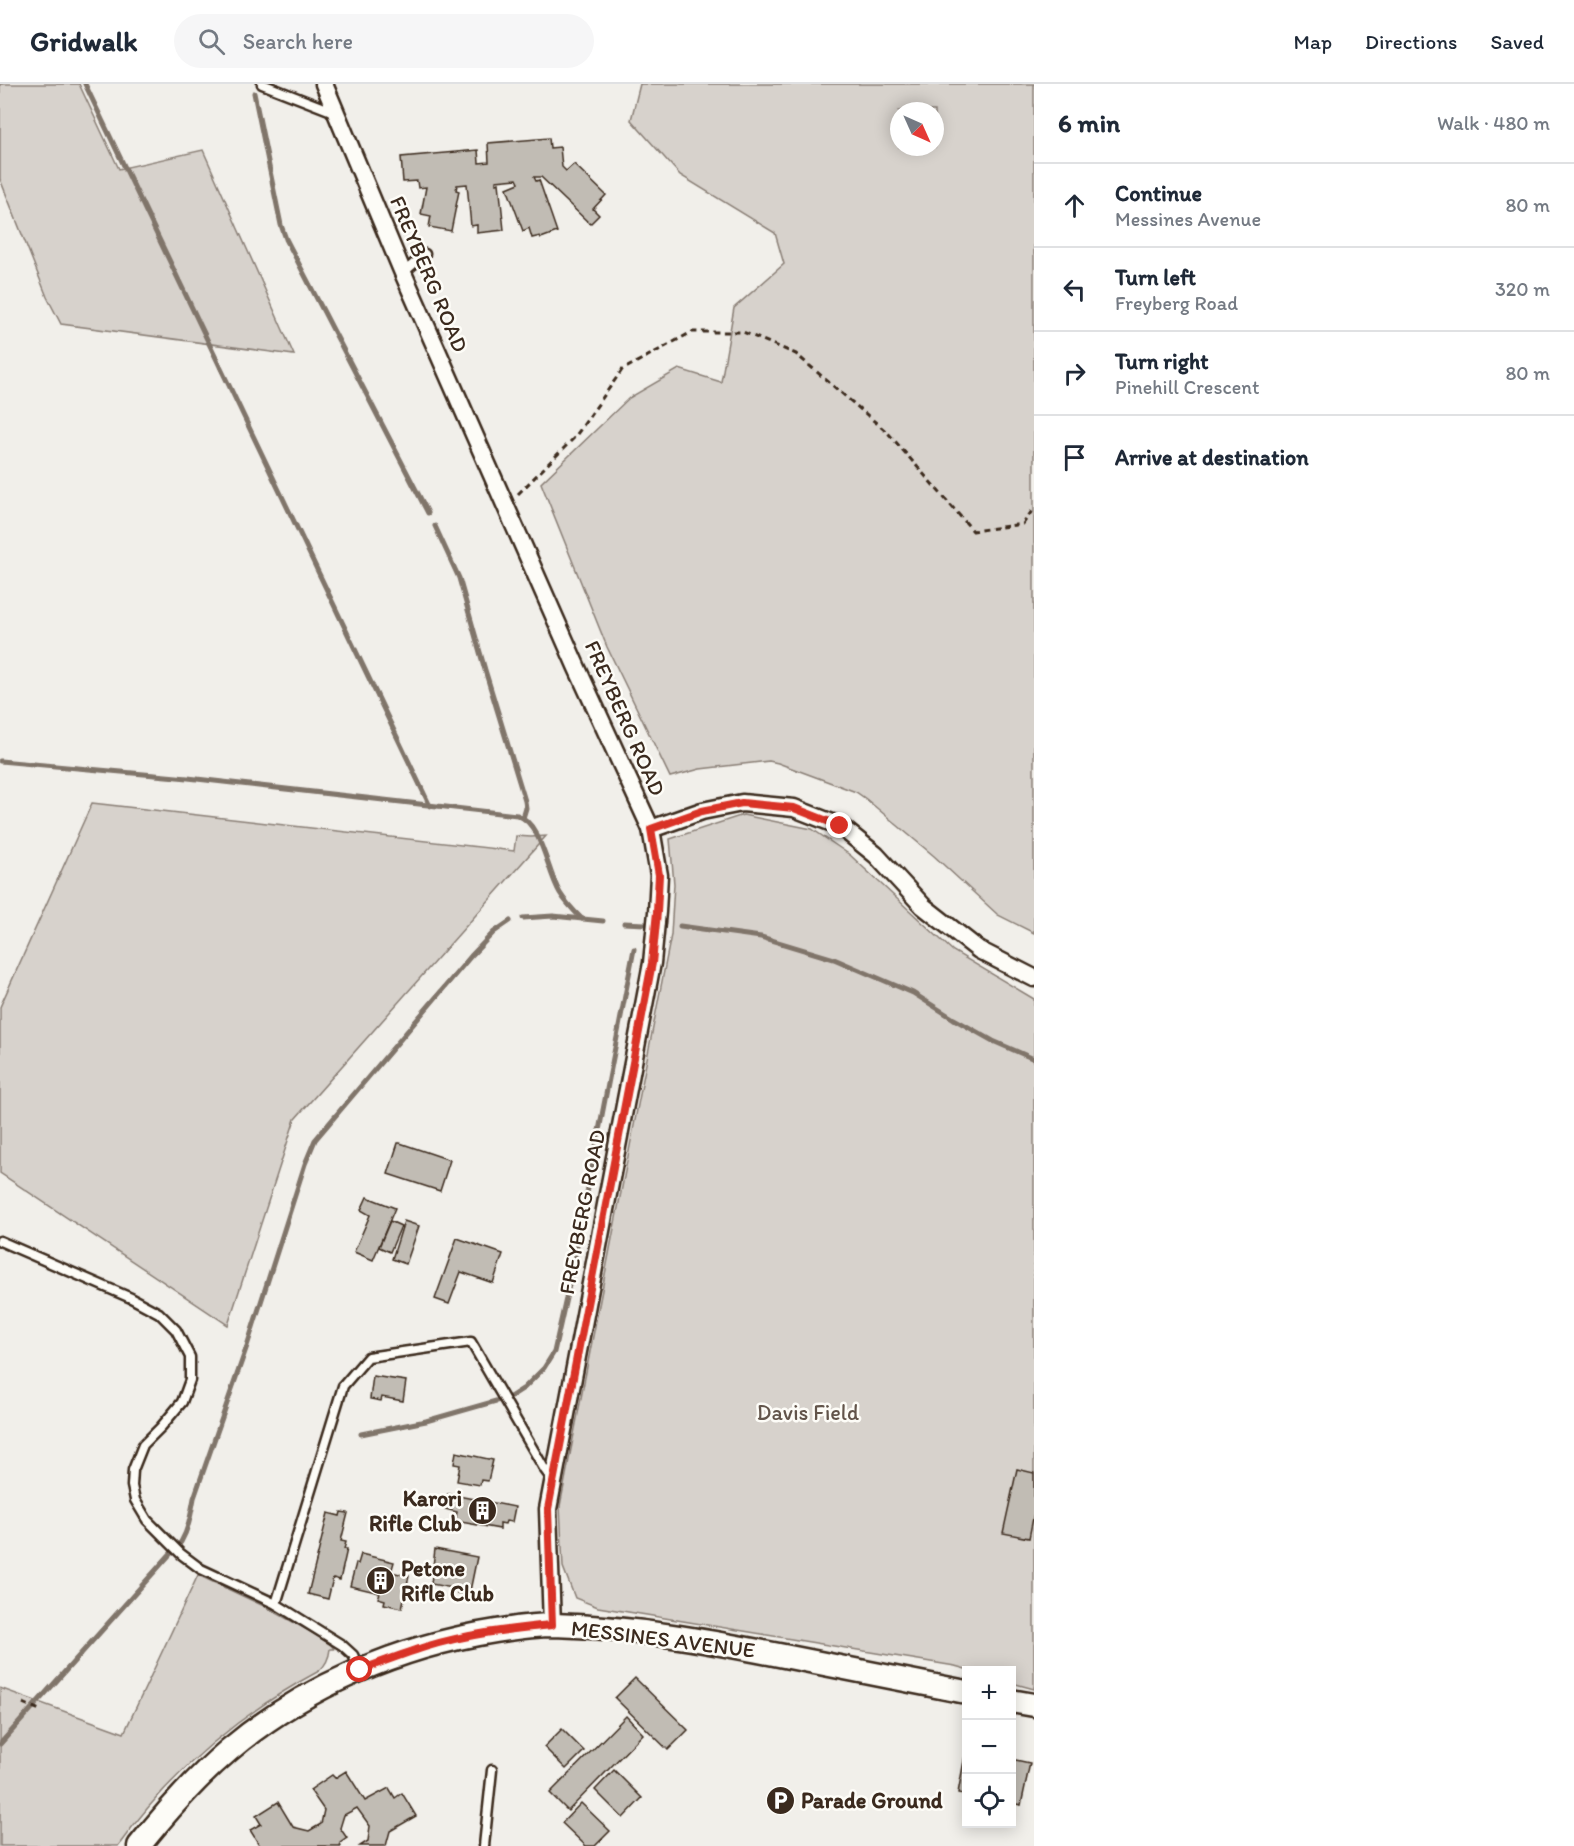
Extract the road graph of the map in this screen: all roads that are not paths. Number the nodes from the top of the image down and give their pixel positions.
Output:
1 (262, 84) edge
2 (324, 84) edge
3 (335, 112) junction
4 (425, 254) dead end
5 (403, 273) junction
6 (651, 829) junction
7 (1034, 978) edge
8 (0, 1241) edge
9 (553, 1481) junction
10 (276, 1604) junction
11 (552, 1625) junction
12 (360, 1670) junction
13 (962, 1691) edge
14 (1016, 1702) edge
15 (1034, 1705) edge
16 (492, 1770) dead end
17 (139, 1846) edge
18 (484, 1846) edge

1 - 3 lane
2 - 3 street, FREYBERG ROAD
3 - 5 street, FREYBERG ROAD
4 - 5 lane
5 - 6 street, FREYBERG ROAD
6 - 7 street
6 - 9 street, FREYBERG ROAD
8 - 10 lane
9 - 10 lane
9 - 11 street, FREYBERG ROAD
10 - 12 lane
11 - 12 street, MESSINES AVENUE
11 - 13 street, MESSINES AVENUE
12 - 17 street, MESSINES AVENUE
14 - 15 street
16 - 18 lane

